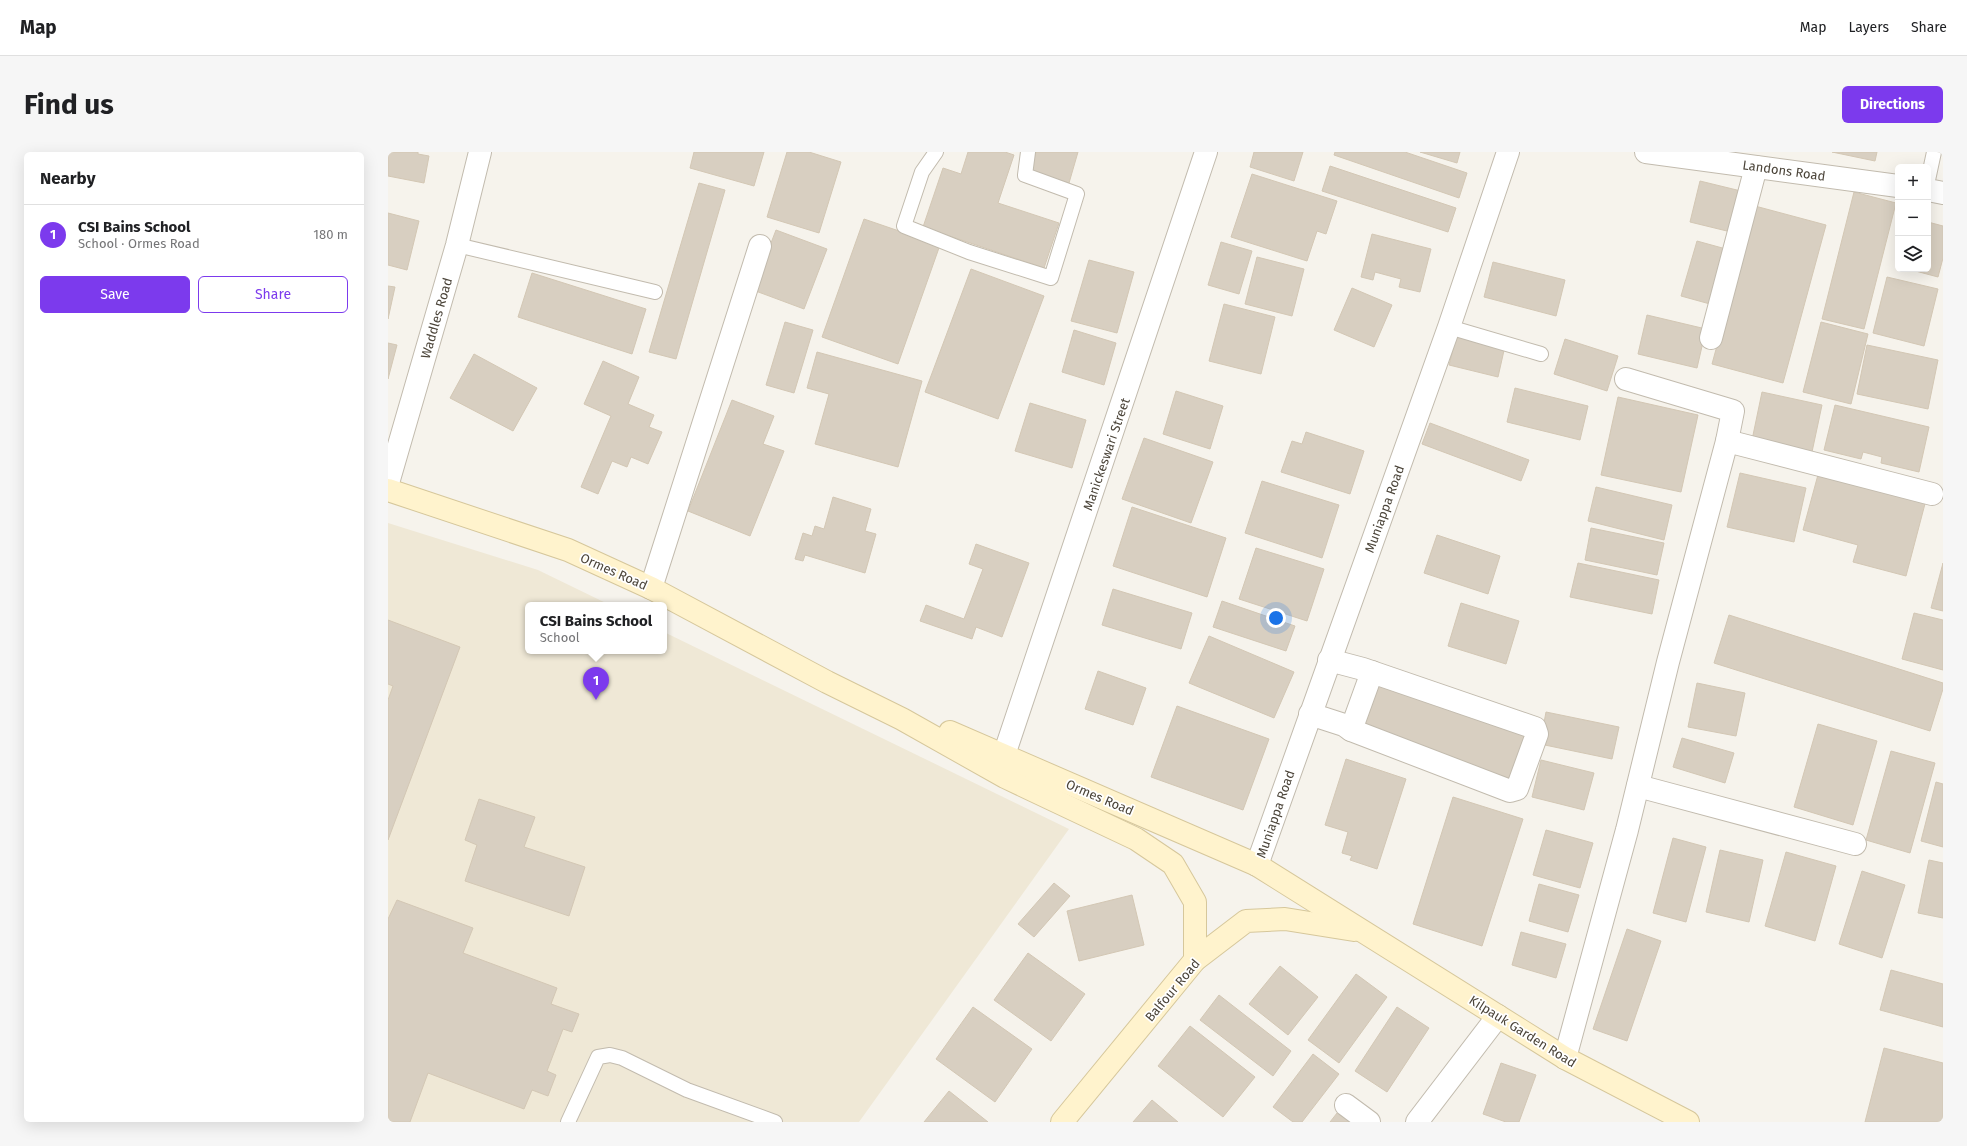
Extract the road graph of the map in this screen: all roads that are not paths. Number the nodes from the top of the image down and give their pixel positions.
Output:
1 (480, 152) edge
2 (936, 152) edge
3 (1028, 152) edge
4 (1206, 152) edge
5 (1508, 152) edge
6 (1646, 152) edge
7 (1934, 152) edge
8 (1931, 166) edge
9 (1756, 167) junction
10 (1895, 186) edge
11 (1931, 191) edge
12 (1943, 193) edge
13 (457, 245) junction
14 (760, 246) dead end
15 (655, 292) dead end
16 (1449, 327) junction
17 (1711, 338) dead end
18 (1541, 354) dead end
19 (1626, 380) dead end
20 (1727, 441) junction
21 (388, 483) edge
22 (388, 490) edge
23 (1932, 494) dead end
24 (651, 588) junction
25 (1329, 660) junction
26 (1372, 672) junction
27 (827, 682) junction
28 (1310, 714) junction
29 (1351, 730) junction
30 (1004, 755) junction
31 (1638, 786) junction
32 (1854, 844) dead end
33 (1257, 865) junction
34 (1363, 931) junction
35 (1195, 960) junction
36 (1498, 1016) junction
37 (1565, 1058) junction
38 (1346, 1104) dead end
39 (568, 1122) edge
40 (775, 1122) edge
41 (1062, 1122) edge
42 (1368, 1122) edge
43 (1417, 1122) edge
44 (1688, 1122) edge

1 - 13 street, Waddles Road
2 - 3 lane
4 - 30 street, Manickeswari Street
5 - 16 street, Muniappa Road
6 - 9 street, Landons Road
7 - 8 lane
9 - 10 street, Landons Road
9 - 17 street
11 - 12 street
13 - 15 lane
13 - 21 street, Waddles Road
14 - 24 street
16 - 18 lane
16 - 25 street, Muniappa Road
19 - 20 street
20 - 23 street
20 - 31 street
22 - 24 street, Ormes Road
24 - 27 street, Ormes Road
25 - 26 street
25 - 28 street, Muniappa Road
26 - 29 street
26 - 29 street
27 - 30 street, Ormes Road
27 - 35 street, Ormes Road
28 - 29 street
28 - 33 street, Muniappa Road
30 - 33 street, Ormes Road
31 - 32 street
31 - 37 street
33 - 34 street, Ormes Road
34 - 35 street, Balfour Road
34 - 36 street, Kilpauk Garden Road
35 - 41 street, Balfour Road
36 - 37 street, Kilpauk Garden Road
36 - 43 street
37 - 44 street, Kilpauk Garden Road
38 - 42 street
39 - 40 lane

